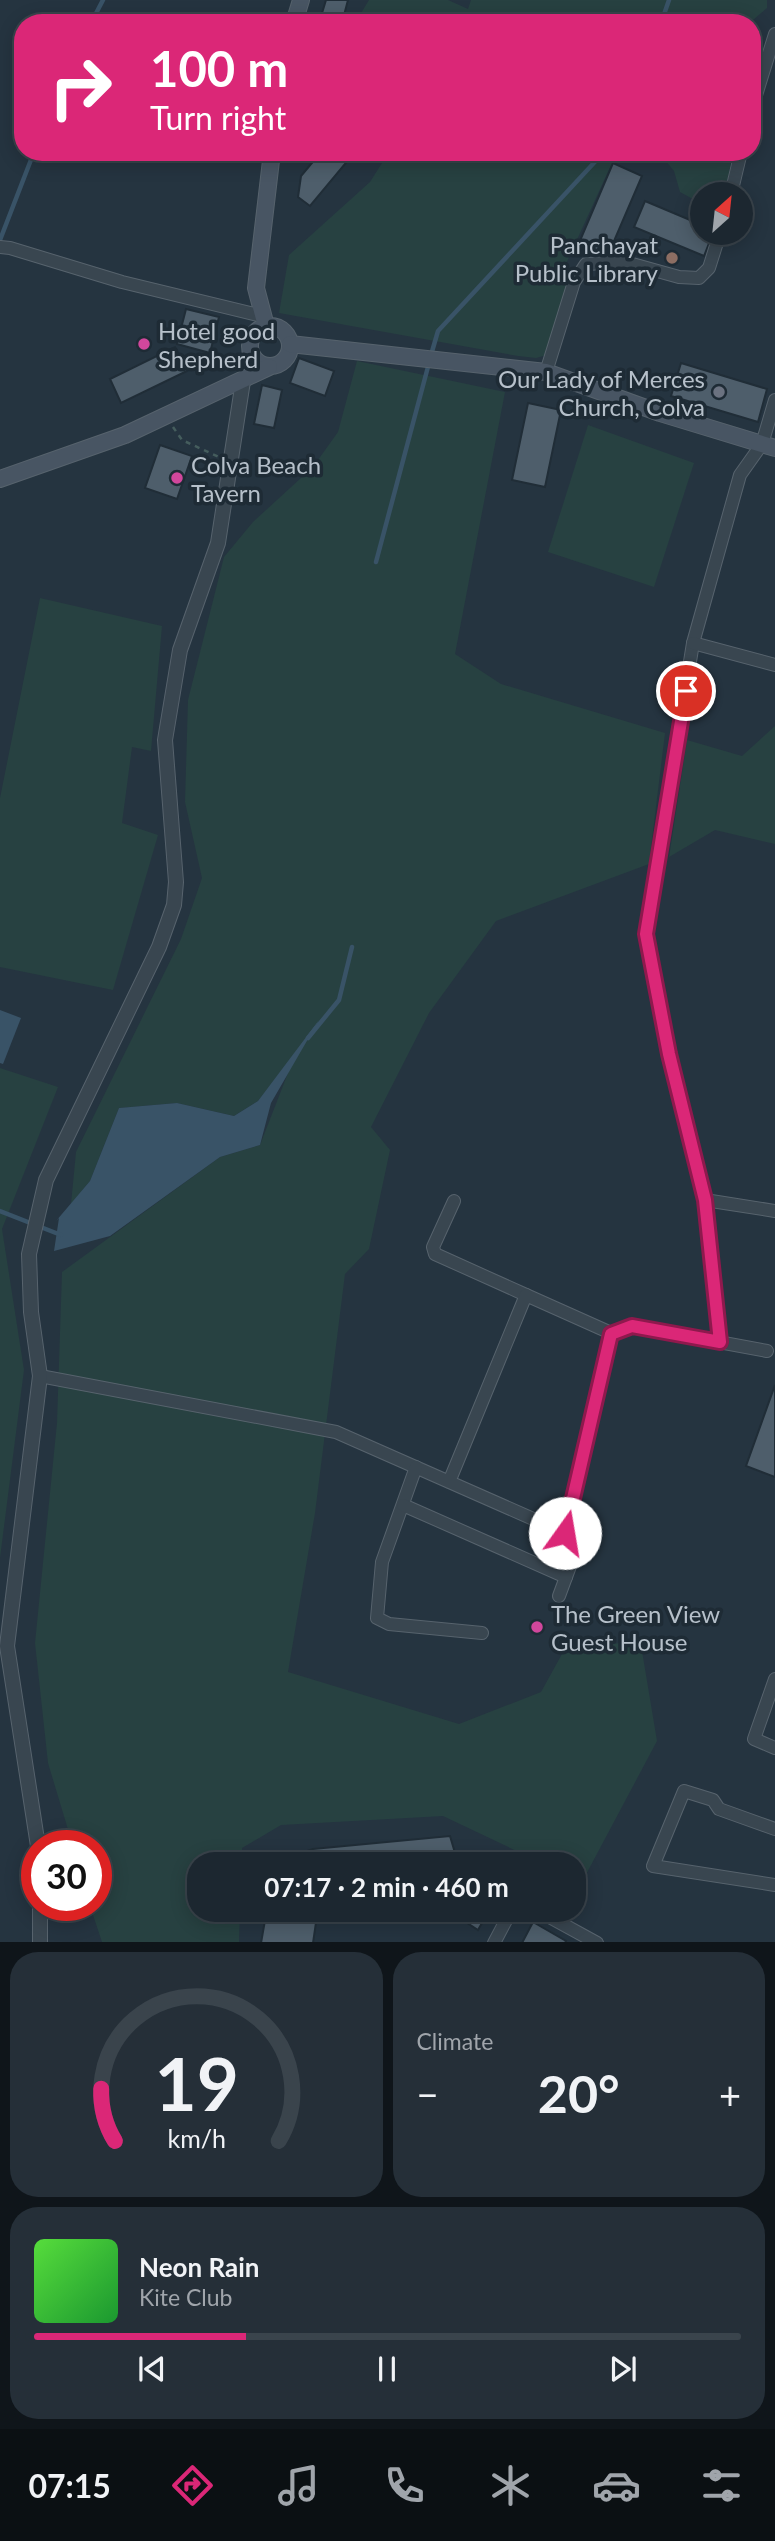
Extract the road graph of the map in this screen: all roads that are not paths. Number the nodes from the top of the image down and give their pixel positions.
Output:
1 (775, 34) edge
2 (761, 79) edge
3 (271, 161) edge
4 (739, 161) edge
5 (734, 182) edge
6 (716, 245) edge
7 (0, 247) edge
8 (264, 321) junction
9 (290, 344) junction
10 (251, 354) junction
11 (269, 367) junction
12 (546, 372) junction
13 (243, 381) junction
14 (775, 400) edge
15 (769, 446) edge
16 (0, 479) edge
17 (693, 643) junction
18 (775, 666) edge
19 (705, 1200) junction
20 (454, 1201) dead end
21 (775, 1211) edge
22 (526, 1295) junction
23 (611, 1334) junction
24 (720, 1342) junction
25 (767, 1351) dead end
26 (40, 1376) junction
27 (416, 1467) junction
28 (449, 1482) junction
29 (403, 1505) junction
30 (565, 1533) junction
31 (566, 1577) junction
32 (559, 1596) dead end
33 (482, 1633) dead end
34 (3, 1645) edge
35 (775, 1679) edge
36 (775, 1748) edge
37 (775, 1829) edge
38 (35, 1830) edge
39 (775, 1885) edge
40 (40, 1921) edge
41 (505, 1922) edge
42 (559, 1922) edge
43 (40, 1942) edge
44 (494, 1942) edge
45 (597, 1942) edge

1 - 2 street
3 - 8 main road
4 - 5 street
6 - 12 street
7 - 8 street
8 - 9 main road
8 - 10 main road
9 - 11 main road
9 - 12 main road
10 - 11 main road
10 - 13 main road
11 - 13 main road
12 - 15 main road
13 - 16 main road
13 - 26 street
14 - 15 street
15 - 17 street
17 - 18 street
17 - 19 street
19 - 21 street
19 - 24 lane
20 - 22 street
22 - 23 street
22 - 28 street
23 - 24 street
23 - 30 street
24 - 25 street
26 - 27 street
26 - 34 street
27 - 28 street
27 - 29 street
28 - 30 street
29 - 31 street
29 - 33 street
30 - 31 street
31 - 32 street
34 - 38 street
35 - 36 street
37 - 39 street
40 - 43 street
41 - 44 street
42 - 45 street

